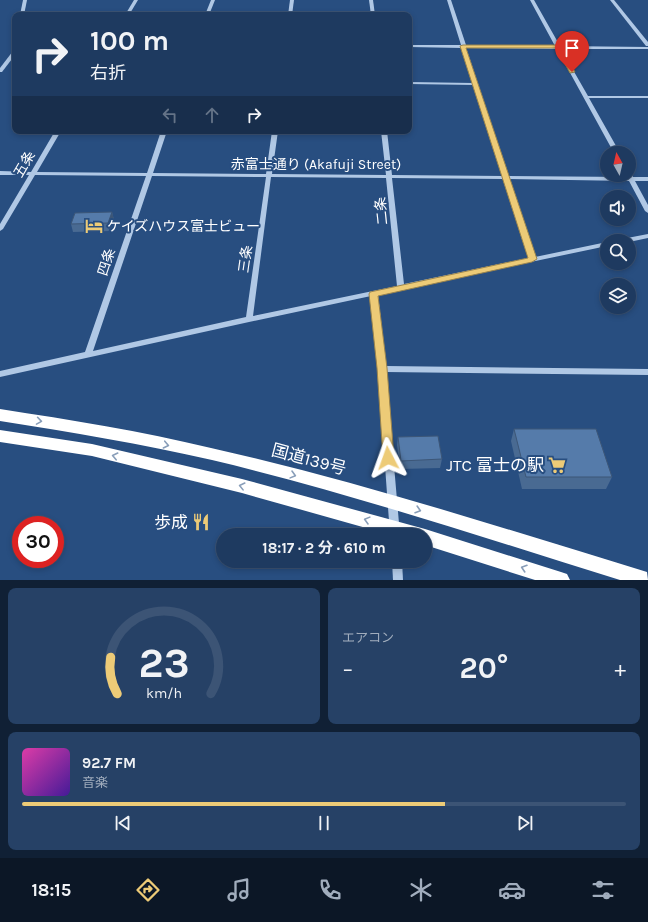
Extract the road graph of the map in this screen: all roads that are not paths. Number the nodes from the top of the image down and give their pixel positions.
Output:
1 (25, 0) edge
2 (136, 0) edge
3 (213, 0) edge
4 (292, 0) edge
5 (371, 0) edge
6 (449, 0) edge
7 (532, 0) edge
8 (612, 0) edge
9 (23, 12) edge
10 (129, 12) edge
11 (208, 12) edge
12 (290, 12) edge
13 (373, 12) edge
14 (412, 46) edge
15 (463, 46) junction
16 (648, 46) edge
17 (558, 47) junction
18 (12, 56) edge
19 (0, 71) edge
20 (412, 83) edge
21 (476, 84) junction
22 (586, 97) junction
23 (648, 98) edge
24 (56, 134) edge
25 (163, 134) edge
26 (275, 134) edge
27 (384, 134) edge
28 (613, 146) edge
29 (0, 174) edge
30 (32, 174) junction
31 (147, 175) junction
32 (268, 176) junction
33 (389, 176) junction
34 (600, 176) edge
35 (507, 177) junction
36 (636, 177) edge
37 (648, 179) edge
38 (633, 182) edge
39 (648, 211) edge
40 (0, 229) edge
41 (648, 236) edge
42 (636, 238) edge
43 (600, 245) edge
44 (532, 259) junction
45 (401, 288) junction
46 (374, 294) junction
47 (249, 319) junction
48 (88, 355) junction
49 (382, 368) junction
50 (648, 372) edge
51 (0, 374) edge
52 (0, 415) edge
53 (0, 436) edge
54 (392, 503) junction
55 (384, 528) edge
56 (394, 528) edge
57 (432, 539) edge
58 (397, 568) edge
59 (398, 580) edge
60 (561, 580) edge
61 (647, 580) edge

1 - 9 street
2 - 10 street
3 - 11 street
4 - 12 street
5 - 13 street
6 - 15 street
7 - 17 street
8 - 16 street
14 - 15 street
15 - 17 street
15 - 21 street
16 - 17 street
17 - 22 street
18 - 19 street
20 - 21 street
21 - 35 street
22 - 23 street
22 - 28 street
24 - 30 street, 五条
25 - 31 street, 四条
26 - 32 street, 三条
27 - 33 street, 二条
29 - 30 street, 赤富士通り (Akafuji Street)
30 - 31 street, 赤富士通り (Akafuji Street)
30 - 40 street, 五条
31 - 32 street, 赤富士通り (Akafuji Street)
31 - 48 street, 四条
32 - 33 street, 赤富士通り (Akafuji Street)
32 - 47 street, 三条
33 - 35 street, 赤富士通り (Akafuji Street)
33 - 45 street, 二条
34 - 35 street, 赤富士通り (Akafuji Street)
35 - 44 street
36 - 37 street, 赤富士通り (Akafuji Street)
38 - 39 street
41 - 42 street
43 - 44 street
44 - 45 street
45 - 46 street
46 - 47 street
46 - 49 street
47 - 48 street
48 - 51 street
49 - 50 street
49 - 54 street
52 -> 54 highway, 国道139号
55 -> 53 highway
54 - 56 street
54 -> 61 highway, 国道139号
60 -> 57 highway
58 - 59 street

